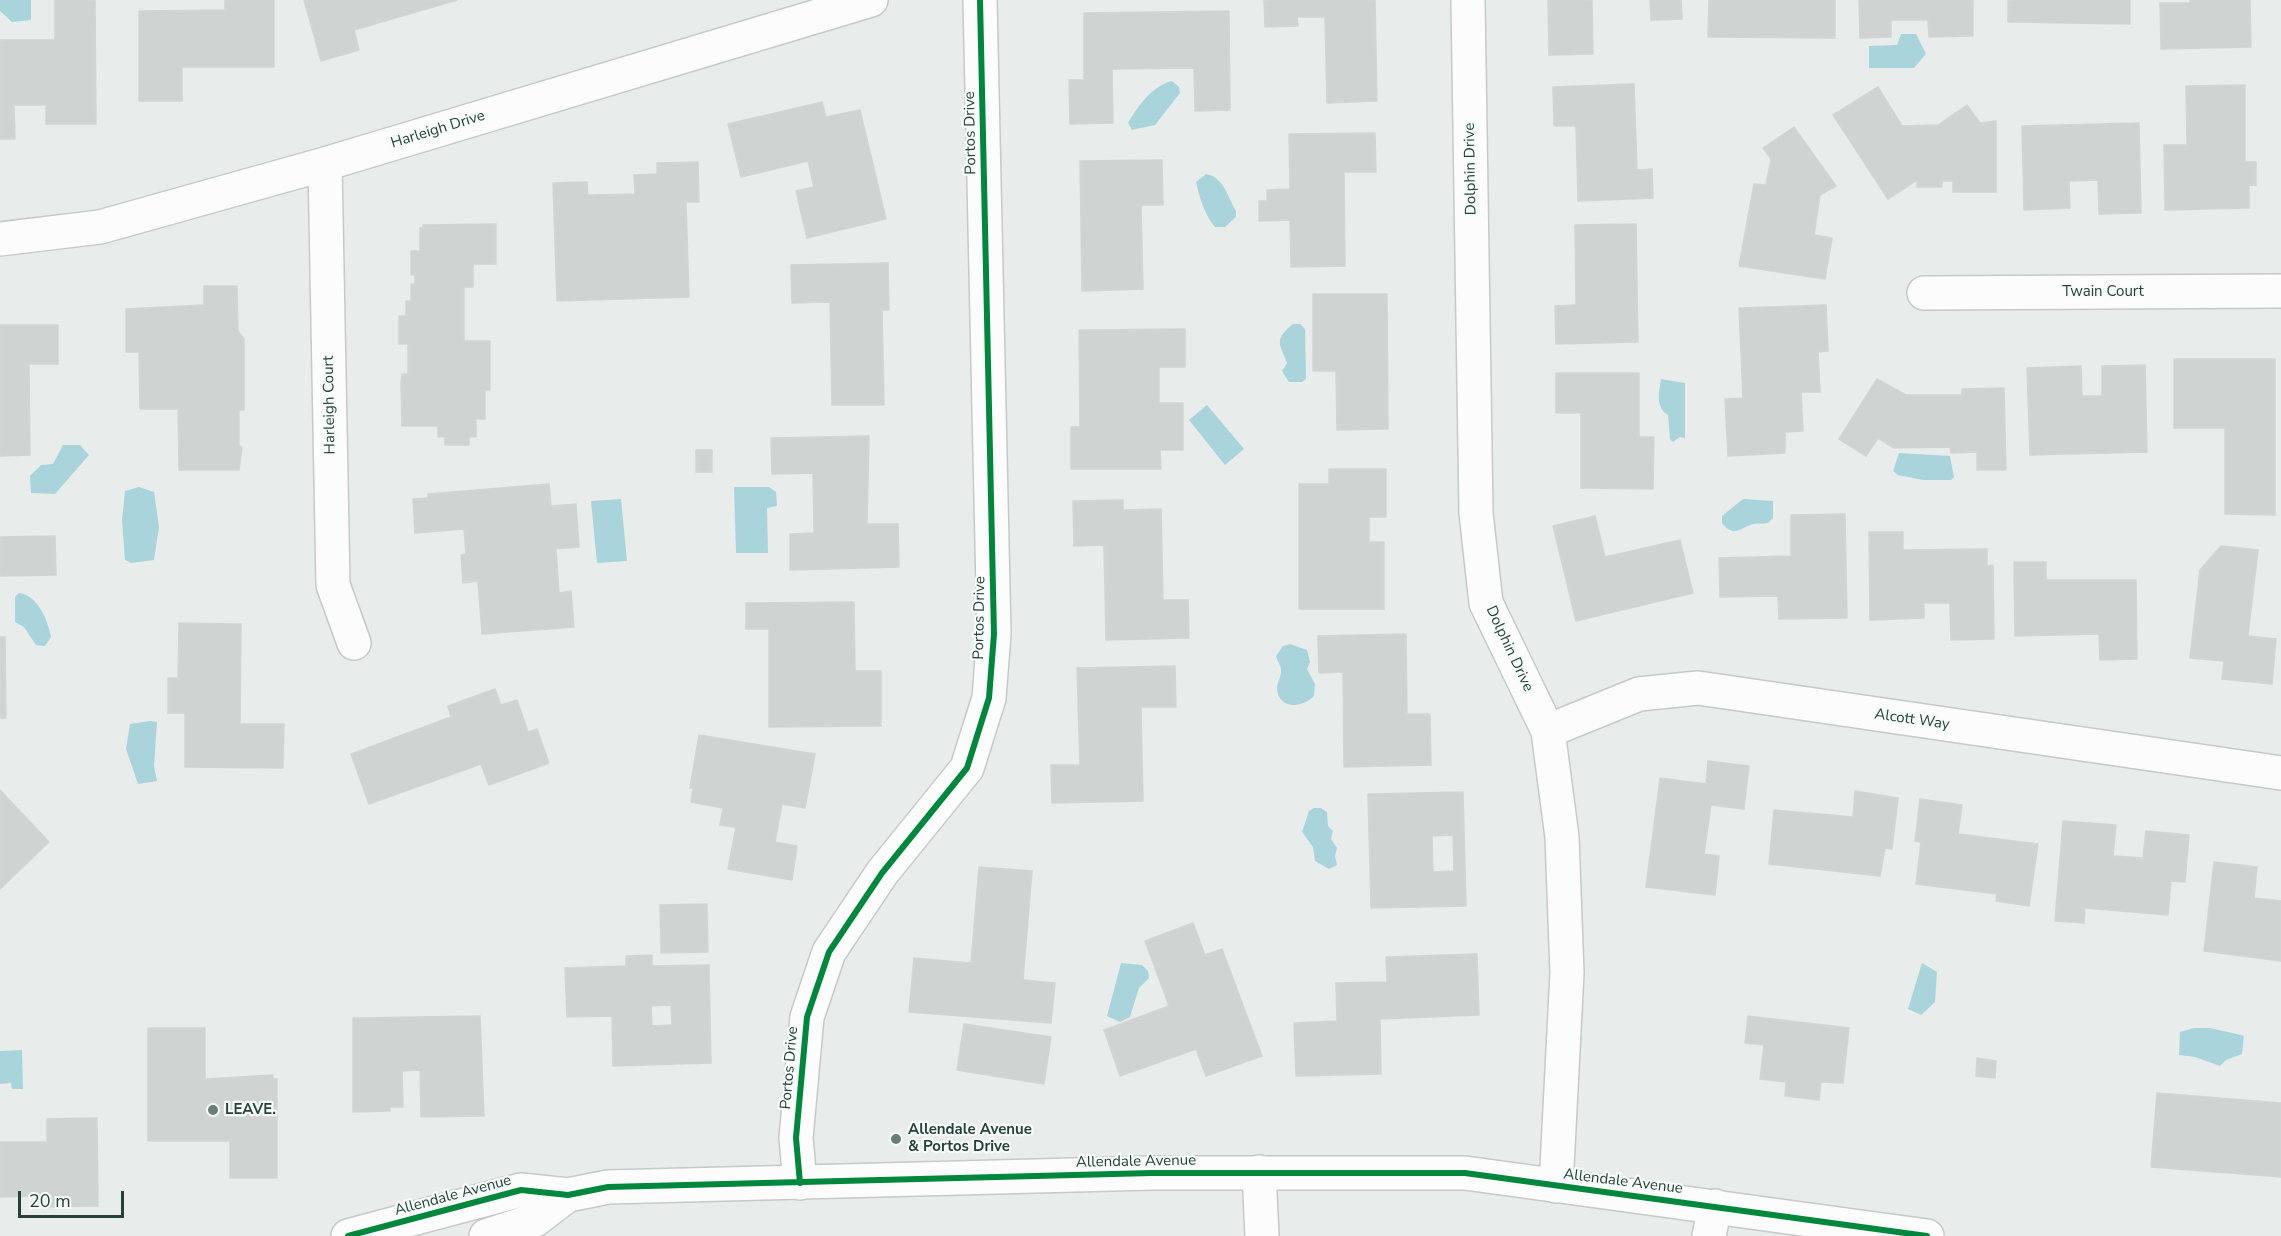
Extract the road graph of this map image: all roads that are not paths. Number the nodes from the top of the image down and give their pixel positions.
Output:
1 (871, 0) edge
2 (980, 0) edge
3 (1468, 0) edge
4 (325, 164) junction
5 (0, 238) edge
6 (2281, 291) edge
7 (1924, 293) dead end
8 (354, 643) dead end
9 (1548, 731) junction
10 (2281, 773) edge
11 (1260, 1172) junction
12 (800, 1183) junction
13 (1556, 1186) junction
14 (568, 1195) junction
15 (1712, 1221) edge
16 (348, 1236) edge
17 (486, 1236) edge
18 (1262, 1236) edge
19 (1927, 1236) edge

1 - 4 street, Harleigh Drive
2 - 12 street, Portos Drive
3 - 9 street, Dolphin Drive
4 - 5 street, Harleigh Drive
4 - 8 street, Harleigh Court
6 - 7 street, Twain Court
9 - 10 street, Alcott Way
9 - 13 street, Dolphin Drive
11 - 12 street, Allendale Avenue
11 - 13 street, Allendale Avenue
11 - 18 street
12 - 14 street, Allendale Avenue
13 - 15 street, Allendale Avenue
14 - 16 street, Allendale Avenue
14 - 17 street, Allendale Avenue
15 - 19 street, Allendale Avenue

